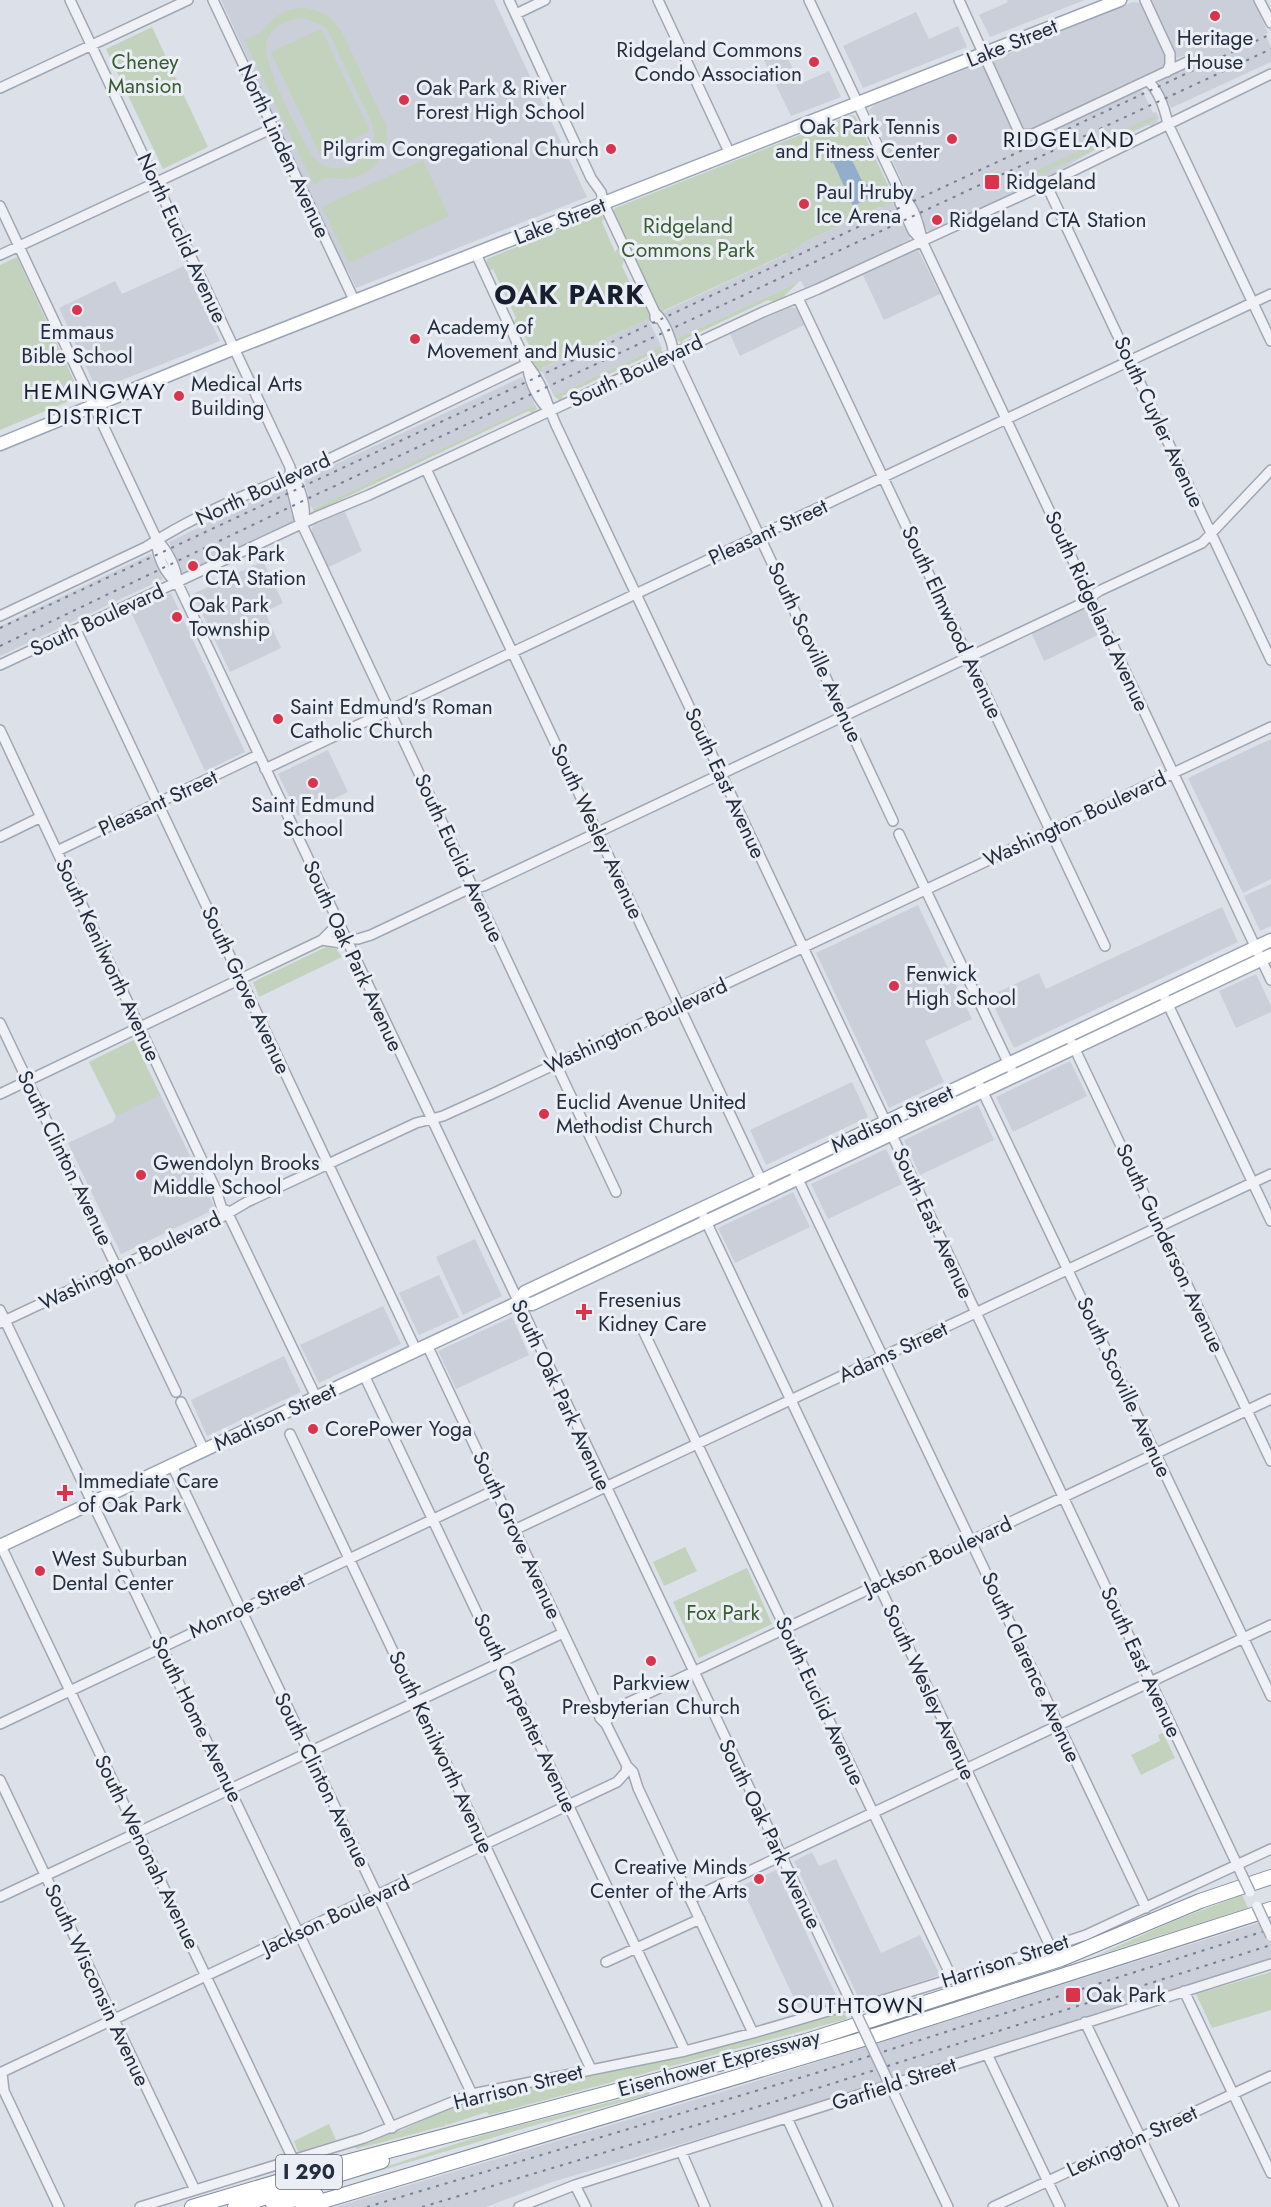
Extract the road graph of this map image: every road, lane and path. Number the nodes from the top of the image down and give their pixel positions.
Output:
1 (70, 0) edge
2 (188, 0) edge
3 (213, 0) edge
4 (509, 0) edge
5 (544, 0) edge
6 (658, 0) edge
7 (809, 0) edge
8 (960, 0) edge
9 (1145, 0) edge
10 (1260, 0) edge
11 (1114, 1) edge
12 (516, 14) junction
13 (1271, 27) edge
14 (92, 45) junction
15 (985, 54) junction
16 (1189, 61) dead end
17 (1167, 72) junction
18 (1271, 74) edge
19 (1148, 81) junction
20 (0, 88) edge
21 (859, 104) junction
22 (1168, 124) junction
23 (273, 128) junction
24 (730, 154) junction
25 (156, 183) junction
26 (1046, 183) junction
27 (604, 204) junction
28 (0, 206) edge
29 (922, 241) junction
30 (19, 247) junction
31 (476, 254) junction
32 (0, 255) edge
33 (1271, 294) edge
34 (798, 298) junction
35 (355, 302) junction
36 (1253, 303) junction
37 (1271, 341) edge
38 (234, 349) junction
39 (674, 354) junction
40 (1130, 360) junction
41 (527, 364) junction
42 (94, 406) junction
43 (550, 411) junction
44 (1007, 419) junction
45 (0, 444) edge
46 (426, 469) junction
47 (1271, 471) edge
48 (292, 476) junction
49 (883, 478) junction
50 (303, 523) junction
51 (1212, 534) junction
52 (760, 536) junction
53 (157, 540) junction
54 (177, 582) junction
55 (636, 594) junction
56 (1090, 597) junction
57 (0, 616) edge
58 (76, 630) junction
59 (513, 652) junction
60 (968, 657) junction
61 (1271, 660) edge
62 (0, 665) edge
63 (389, 711) junction
64 (845, 716) junction
65 (1271, 727) edge
66 (0, 729) edge
67 (258, 755) junction
68 (265, 769) junction
69 (1173, 773) junction
70 (721, 774) junction
71 (157, 803) junction
72 (41, 817) junction
73 (893, 821) dead end
74 (1051, 831) junction
75 (597, 833) junction
76 (899, 834) dead end
77 (0, 837) edge
78 (57, 851) junction
79 (474, 889) junction
80 (926, 890) junction
81 (338, 924) junction
82 (322, 940) junction
83 (1271, 940) edge
84 (347, 944) junction
85 (1105, 946) dead end
86 (803, 948) junction
87 (1263, 954) edge
88 (241, 979) junction
89 (1271, 980) edge
90 (1161, 992) junction
91 (1168, 1005) junction
92 (679, 1006) junction
93 (0, 1023) edge
94 (140, 1027) junction
95 (1069, 1035) junction
96 (1075, 1048) junction
97 (557, 1064) junction
98 (1008, 1064) junction
99 (1015, 1077) junction
100 (977, 1078) junction
101 (28, 1081) junction
102 (983, 1091) junction
103 (0, 1094) edge
104 (430, 1119) junction
105 (885, 1122) junction
106 (891, 1134) junction
107 (328, 1164) junction
108 (792, 1166) junction
109 (1271, 1174) edge
110 (798, 1178) junction
111 (761, 1180) junction
112 (1253, 1183) junction
113 (616, 1192) dead end
114 (767, 1193) junction
115 (700, 1209) junction
116 (227, 1212) junction
117 (1271, 1221) edge
118 (706, 1222) junction
119 (1160, 1227) junction
120 (118, 1268) junction
121 (1068, 1270) junction
122 (517, 1303) junction
123 (0, 1310) edge
124 (975, 1313) junction
125 (2, 1322) edge
126 (641, 1326) dead end
127 (421, 1348) junction
128 (883, 1357) junction
129 (364, 1375) junction
130 (176, 1392) dead end
131 (316, 1397) junction
132 (1271, 1399) edge
133 (791, 1400) junction
134 (181, 1402) dead end
135 (1247, 1410) junction
136 (290, 1434) dead end
137 (698, 1443) junction
138 (204, 1450) junction
139 (1156, 1453) junction
140 (1271, 1461) edge
141 (172, 1465) junction
142 (605, 1487) junction
143 (495, 1490) junction
144 (1063, 1497) junction
145 (93, 1502) junction
146 (433, 1519) junction
147 (514, 1530) junction
148 (971, 1540) junction
149 (0, 1546) edge
150 (349, 1558) junction
151 (878, 1584) junction
152 (240, 1609) junction
153 (1271, 1625) edge
154 (786, 1628) junction
155 (563, 1633) junction
156 (1244, 1638) junction
157 (162, 1647) junction
158 (501, 1662) junction
159 (693, 1672) junction
160 (1150, 1682) junction
161 (70, 1691) junction
162 (1271, 1696) edge
163 (417, 1701) junction
164 (607, 1721) junction
165 (0, 1724) edge
166 (1058, 1725) junction
167 (309, 1752) junction
168 (627, 1769) junction
169 (966, 1769) junction
170 (0, 1779) edge
171 (230, 1789) junction
172 (568, 1805) junction
173 (874, 1812) junction
174 (138, 1833) junction
175 (485, 1844) junction
176 (1271, 1849) edge
177 (781, 1856) junction
178 (1237, 1865) junction
179 (46, 1876) junction
180 (1271, 1877) edge
181 (377, 1896) junction
182 (0, 1898) edge
183 (690, 1899) junction
184 (1146, 1908) junction
185 (1271, 1909) edge
186 (700, 1919) junction
187 (298, 1933) junction
188 (1271, 1936) edge
189 (1051, 1947) junction
190 (636, 1948) junction
191 (606, 1962) dead end
192 (1271, 1964) edge
193 (207, 1976) junction
194 (952, 1978) junction
195 (1184, 1991) junction
196 (855, 2011) junction
197 (114, 2020) junction
198 (1085, 2022) junction
199 (753, 2033) junction
200 (685, 2051) junction
201 (987, 2054) junction
202 (591, 2069) junction
203 (1, 2071) edge
204 (1271, 2076) edge
205 (889, 2083) junction
206 (1233, 2093) junction
207 (472, 2094) junction
208 (787, 2118) junction
209 (392, 2128) junction
210 (1140, 2137) junction
211 (428, 2140) junction
212 (681, 2151) junction
213 (293, 2159) junction
214 (1271, 2173) edge
215 (1048, 2181) junction
216 (576, 2185) junction
217 (195, 2190) junction
218 (346, 2194) junction
219 (59, 2207) edge
220 (140, 2207) edge
221 (192, 2207) edge
222 (235, 2207) edge
223 (262, 2207) edge
224 (303, 2207) edge
225 (519, 2207) edge
226 (586, 2207) edge
227 (705, 2207) edge
228 (828, 2207) edge
229 (948, 2207) edge
230 (993, 2207) edge
231 (1060, 2207) edge
232 (1174, 2207) edge

1 - 14 street, North Euclid Avenue
2 - 14 street
3 - 23 street, North Linden Avenue
4 - 12 street, South Scoville Avenue
5 - 12 street
6 - 24 street
7 - 21 street, South Ridgeland Avenue
8 - 15 street
9 - 17 street
10 - 13 street
11 - 15 main road, Lake Street
12 - 27 street, South Scoville Avenue
14 - 20 street
14 - 25 street, North Euclid Avenue
15 - 19 street
15 - 21 main road, Lake Street
16 - 17 street
17 - 19 street
18 - 22 street, South Boulevard
19 - 22 street
21 - 24 main road, Lake Street
21 - 29 street, South Ridgeland Avenue
22 - 26 street, South Boulevard
22 - 36 street
23 - 25 street
23 - 35 street, North Linden Avenue
24 - 27 main road, Lake Street
25 - 30 street
25 - 38 street, North Euclid Avenue
26 - 29 street, South Boulevard
26 - 40 street, South Cuyler Avenue
27 - 31 main road, Lake Street
27 - 39 street, South Scoville Avenue
28 - 30 street, South Oak Park Avenue
29 - 34 street, South Boulevard
29 - 44 street, South Ridgeland Avenue
30 - 32 street
30 - 42 street, South Oak Park Avenue
31 - 35 main road, Lake Street
31 - 41 street, South East Avenue
33 - 36 street, Pleasant Street
34 - 39 street, South Boulevard
34 - 49 street, South Elmwood Avenue
35 - 38 main road, Lake Street
36 - 37 street
36 - 40 street, Pleasant Street
38 - 42 main road, Lake Street
38 - 48 street, North Euclid Avenue
39 - 43 street, South Boulevard
39 - 52 street, South Scoville Avenue
40 - 44 street, Pleasant Street
40 - 51 street, South Cuyler Avenue
41 - 43 street, South East Avenue
41 - 48 street, North Boulevard
42 - 45 main road, Lake Street
42 - 53 street, South Oak Park Avenue
43 - 46 street, South Boulevard
43 - 55 street, South East Avenue
44 - 49 street, Pleasant Street
44 - 56 street, South Ridgeland Avenue
46 - 50 street, South Boulevard
46 - 59 street, South Wesley Avenue
47 - 51 street
48 - 50 street, North Euclid Avenue
48 - 53 street, North Boulevard
49 - 52 street, Pleasant Street
49 - 60 street, South Elmwood Avenue
50 - 54 street, South Boulevard
50 - 63 street, South Euclid Avenue
51 - 56 street
51 - 61 street, South Cuyler Avenue
52 - 55 street, Pleasant Street
52 - 64 street, South Scoville Avenue
53 - 54 street, South Oak Park Avenue
53 - 57 street, North Boulevard
54 - 58 street, South Boulevard
54 - 67 street, South Oak Park Avenue
55 - 59 street, Pleasant Street
55 - 70 street, South East Avenue
56 - 60 street
56 - 69 street, South Ridgeland Avenue
58 - 62 street, South Boulevard
58 - 71 street, South Grove Avenue
59 - 63 street, Pleasant Street
59 - 75 street, South Wesley Avenue
60 - 64 street
60 - 74 street, South Elmwood Avenue
63 - 68 street, Pleasant Street
63 - 79 street, South Euclid Avenue
64 - 70 street
64 - 73 street, South Scoville Avenue
65 - 69 street, Washington Boulevard
66 - 72 street, South Kenilworth Avenue
67 - 68 street, South Oak Park Avenue
67 - 71 street, Pleasant Street
68 - 81 street, South Oak Park Avenue
69 - 74 street, Washington Boulevard
69 - 87 street, South Ridgeland Avenue
70 - 75 street
70 - 86 street, South East Avenue
71 - 78 street, Pleasant Street
71 - 88 street, South Grove Avenue
72 - 77 street
72 - 78 street, South Kenilworth Avenue
74 - 80 street, Washington Boulevard
74 - 85 street, South Elmwood Avenue
75 - 79 street
75 - 92 street, South Wesley Avenue
76 - 80 street
78 - 94 street, South Kenilworth Avenue
79 - 84 street
79 - 97 street, South Euclid Avenue
80 - 86 street, Washington Boulevard
80 - 98 street
81 - 82 street
81 - 84 street, South Oak Park Avenue
82 - 84 street
82 - 88 street
83 - 87 main road, Madison Street
84 - 104 street, South Oak Park Avenue
86 - 92 street, Washington Boulevard
86 - 105 street, South East Avenue
87 - 89 street, South Ridgeland Avenue
87 - 90 main road, Madison Street
87 - 91 main road, Madison Street
88 - 94 street
88 - 107 street, South Grove Avenue
90 - 91 street
90 - 95 main road, Madison Street
91 - 96 main road, Madison Street
91 - 112 street
92 - 97 street, Washington Boulevard
92 - 111 street, South Wesley Avenue
93 - 101 street, South Clinton Avenue
94 - 101 street
94 - 116 street, South Kenilworth Avenue
95 - 96 street, South Gunderson Avenue
95 - 98 main road, Madison Street
96 - 99 main road, Madison Street
96 - 119 street, South Gunderson Avenue
97 - 104 street, Washington Boulevard
97 - 113 street, South Euclid Avenue
98 - 99 street
98 - 100 main road, Madison Street
99 - 102 main road, Madison Street
100 - 102 street, South Scoville Avenue
100 - 105 main road, Madison Street
101 - 103 street
101 - 120 street, South Clinton Avenue
102 - 106 main road, Madison Street
102 - 121 street, South Scoville Avenue
104 - 107 street, Washington Boulevard
104 - 122 street, South Oak Park Avenue
105 - 106 street, South East Avenue
105 - 108 main road, Madison Street
106 - 110 main road, Madison Street
106 - 124 street, South East Avenue
107 - 116 street, Washington Boulevard
107 - 127 street, South Grove Avenue
108 - 110 street, South Clarence Avenue
108 - 111 main road, Madison Street
109 - 112 street, Adams Street
110 - 114 main road, Madison Street
110 - 128 street, South Clarence Avenue
111 - 114 street, South Wesley Avenue
111 - 115 main road, Madison Street
112 - 117 street
112 - 119 street, Adams Street
114 - 118 main road, Madison Street
115 - 118 street, South Wesley Avenue
115 - 122 main road, Madison Street
116 - 120 street, Washington Boulevard
116 - 131 street, South Kenilworth Avenue
118 - 122 main road, Madison Street
118 - 133 street, South Wesley Avenue
119 - 121 street, Adams Street
119 - 135 street, South Gunderson Avenue
120 - 125 street, Washington Boulevard
120 - 130 street, South Clinton Avenue
121 - 124 street, Adams Street
121 - 139 street, South Scoville Avenue
122 - 127 main road, Madison Street
122 - 142 street, South Oak Park Avenue
123 - 125 street, South Home Avenue
124 - 128 street, Adams Street
124 - 144 street, South East Avenue
125 - 145 street, South Home Avenue
126 - 137 street, South Euclid Avenue
127 - 129 main road, Madison Street
127 - 143 street, South Grove Avenue
128 - 133 street, Adams Street
128 - 148 street, South Clarence Avenue
129 - 131 main road, Madison Street
129 - 146 street, South Carpenter Avenue
131 - 138 main road, Madison Street
132 - 135 street, Jackson Boulevard
133 - 137 street, Adams Street
133 - 151 street, South Wesley Avenue
134 - 138 street
135 - 139 street, Jackson Boulevard
135 - 140 street, South Gunderson Avenue
136 - 150 street, South Kenilworth Avenue
137 - 142 street, Adams Street
137 - 154 street, South Euclid Avenue
138 - 141 main road, Madison Street
139 - 144 street, Jackson Boulevard
139 - 156 street, South Scoville Avenue
141 - 145 main road, Madison Street
141 - 152 street, South Clinton Avenue
142 - 147 street, Adams Street
142 - 159 street, South Oak Park Avenue
143 - 146 street, Monroe Street
143 - 147 street, South Grove Avenue
144 - 148 street, Jackson Boulevard
144 - 160 street, South East Avenue
145 - 149 main road, Madison Street
145 - 157 street, South Home Avenue
146 - 150 street, Monroe Street
146 - 158 street, South Carpenter Avenue
147 - 155 street, South Grove Avenue
148 - 151 street, Jackson Boulevard
148 - 166 street, South Clarence Avenue
149 - 161 street, South Wenonah Avenue
150 - 152 street, Monroe Street
150 - 163 street, South Kenilworth Avenue
151 - 154 street, Jackson Boulevard
151 - 169 street, South Wesley Avenue
152 - 157 street, Monroe Street
152 - 167 street, South Clinton Avenue
153 - 156 street
154 - 159 street, Jackson Boulevard
154 - 173 street, South Euclid Avenue
155 - 158 street
155 - 164 street, South Grove Avenue
156 - 160 street
156 - 162 street, South Scoville Avenue
157 - 161 street, Monroe Street
157 - 171 street, South Home Avenue
158 - 163 street
158 - 172 street, South Carpenter Avenue
159 - 164 street, Jackson Boulevard
159 - 177 street, South Oak Park Avenue
160 - 166 street
160 - 178 street, South East Avenue
161 - 165 street, Monroe Street
161 - 174 street, South Wenonah Avenue
163 - 167 street
163 - 175 street, South Kenilworth Avenue
164 - 168 street, South Grove Avenue
166 - 169 street
166 - 184 street, South Clarence Avenue
167 - 171 street
167 - 181 street, South Clinton Avenue
168 - 172 street, Jackson Boulevard
168 - 183 street, South Grove Avenue
169 - 173 street
169 - 189 street, South Wesley Avenue
170 - 179 street, South Wisconsin Avenue
171 - 174 street
171 - 187 street, South Home Avenue
172 - 175 street, Jackson Boulevard
172 - 190 street, South Carpenter Avenue
173 - 177 street
173 - 194 street, South Euclid Avenue
174 - 179 street
174 - 193 street, South Wenonah Avenue
175 - 181 street, Jackson Boulevard
175 - 202 street, South Kenilworth Avenue
176 - 178 street, Harrison Street
177 - 183 street
177 - 196 street, South Oak Park Avenue
178 - 184 street, Harrison Street
178 - 188 street, South East Avenue, bridge
179 - 182 street
179 - 197 street, South Wisconsin Avenue
180 - 211 highway, Eisenhower Expressway / I 290
181 - 187 street, Jackson Boulevard
181 - 207 street, South Clinton Avenue
183 - 186 street, South Grove Avenue
184 - 189 street, Harrison Street
185 - 218 highway, Eisenhower Expressway / I 290
186 - 190 street
186 - 199 street, South Grove Avenue
187 - 193 street, Jackson Boulevard
187 - 209 street, South Home Avenue
189 - 194 street, Harrison Street
190 - 191 street
190 - 200 street, South Carpenter Avenue
192 - 195 street, Garfield Street
193 - 197 street, Jackson Boulevard
193 - 213 street, South Wenonah Avenue
194 - 196 street, Harrison Street
195 - 198 street, Garfield Street
195 - 206 street
196 - 199 street, Harrison Street
196 - 205 street, South Oak Park Avenue, bridge
197 - 203 street, Jackson Boulevard
197 - 217 street, South Wisconsin Avenue
198 - 201 street, Garfield Street
198 - 210 street
199 - 200 street, Harrison Street
200 - 202 street, Harrison Street
201 - 205 street, Garfield Street
201 - 215 street
202 - 207 street, Harrison Street
203 - 219 street
204 - 206 street, Lexington Street
205 - 208 street, Garfield Street
205 - 229 street, South Oak Park Avenue
206 - 210 street, Lexington Street
206 - 214 street
207 - 209 street, Harrison Street
208 - 212 street, Garfield Street
208 - 228 street
209 - 213 street, Harrison Street
210 - 215 street, Lexington Street
210 - 232 street
211 - 221 highway, Eisenhower Expressway / I 290
211 - 222 highway
212 - 216 street, Garfield Street
212 - 227 street
213 - 217 street, Harrison Street
215 - 230 street, Lexington Street
215 - 231 street
216 - 225 street, Garfield Street
216 - 226 street
217 - 220 street, Harrison Street
218 - 223 highway
218 - 224 highway, Eisenhower Expressway / I 290

